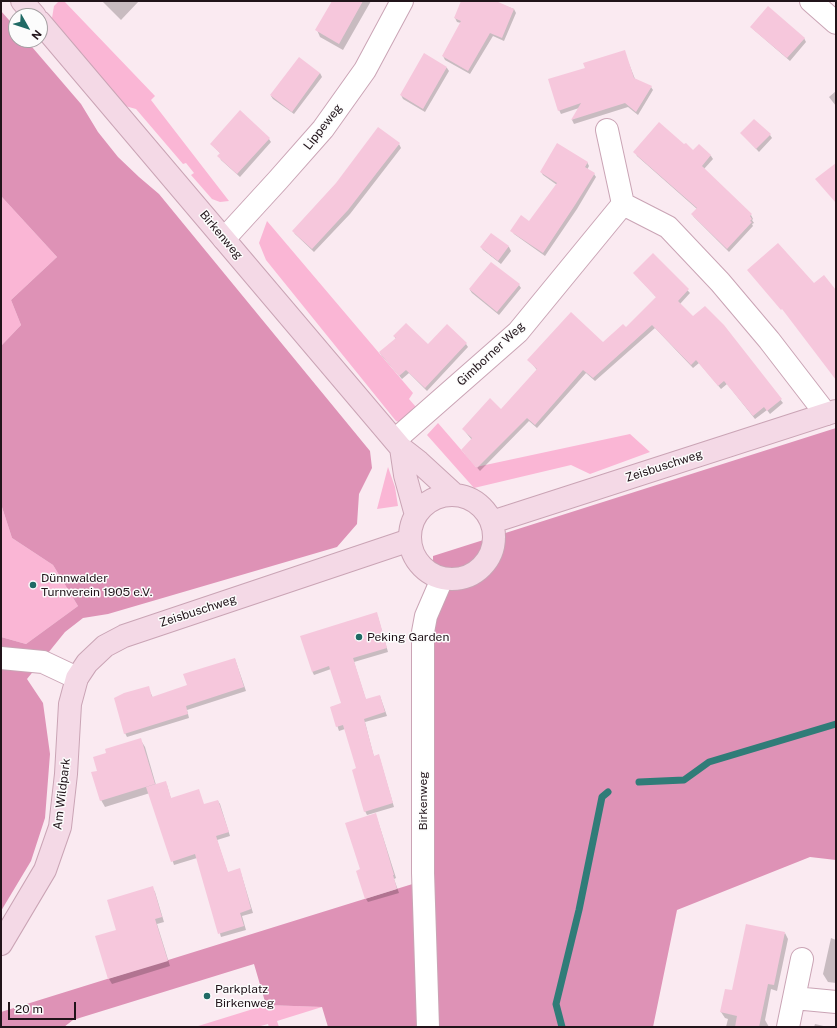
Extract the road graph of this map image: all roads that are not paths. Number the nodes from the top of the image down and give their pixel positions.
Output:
1 (402, 1) edge
2 (811, 1) edge
3 (836, 23) edge
4 (48, 28) edge
5 (607, 130) dead end
6 (623, 204) junction
7 (224, 239) junction
8 (831, 413) edge
9 (398, 444) junction
10 (455, 495) junction
11 (416, 515) junction
12 (492, 522) junction
13 (410, 540) junction
14 (442, 579) junction
15 (1, 658) edge
16 (77, 678) junction
17 (1, 944) edge
18 (802, 959) dead end
19 (794, 998) junction
20 (836, 1002) edge
21 (428, 1027) edge
22 (788, 1027) edge

1 - 7 street, Lippeweg
2 - 3 street
4 - 7 street, Birkenweg
5 - 6 street
6 - 8 street
6 - 9 street, Gimborner Weg
7 - 9 street, Birkenweg
8 - 12 street, Zeisbuschweg
9 - 10 street, Birkenweg
9 - 11 street
10 - 11 street
10 - 12 street
11 - 13 street
12 - 14 street
13 - 14 street
13 - 16 street, Zeisbuschweg
14 - 21 street, Birkenweg
15 - 16 street
16 - 17 street, Am Wildpark
18 - 19 street
19 - 20 street
19 - 22 street

